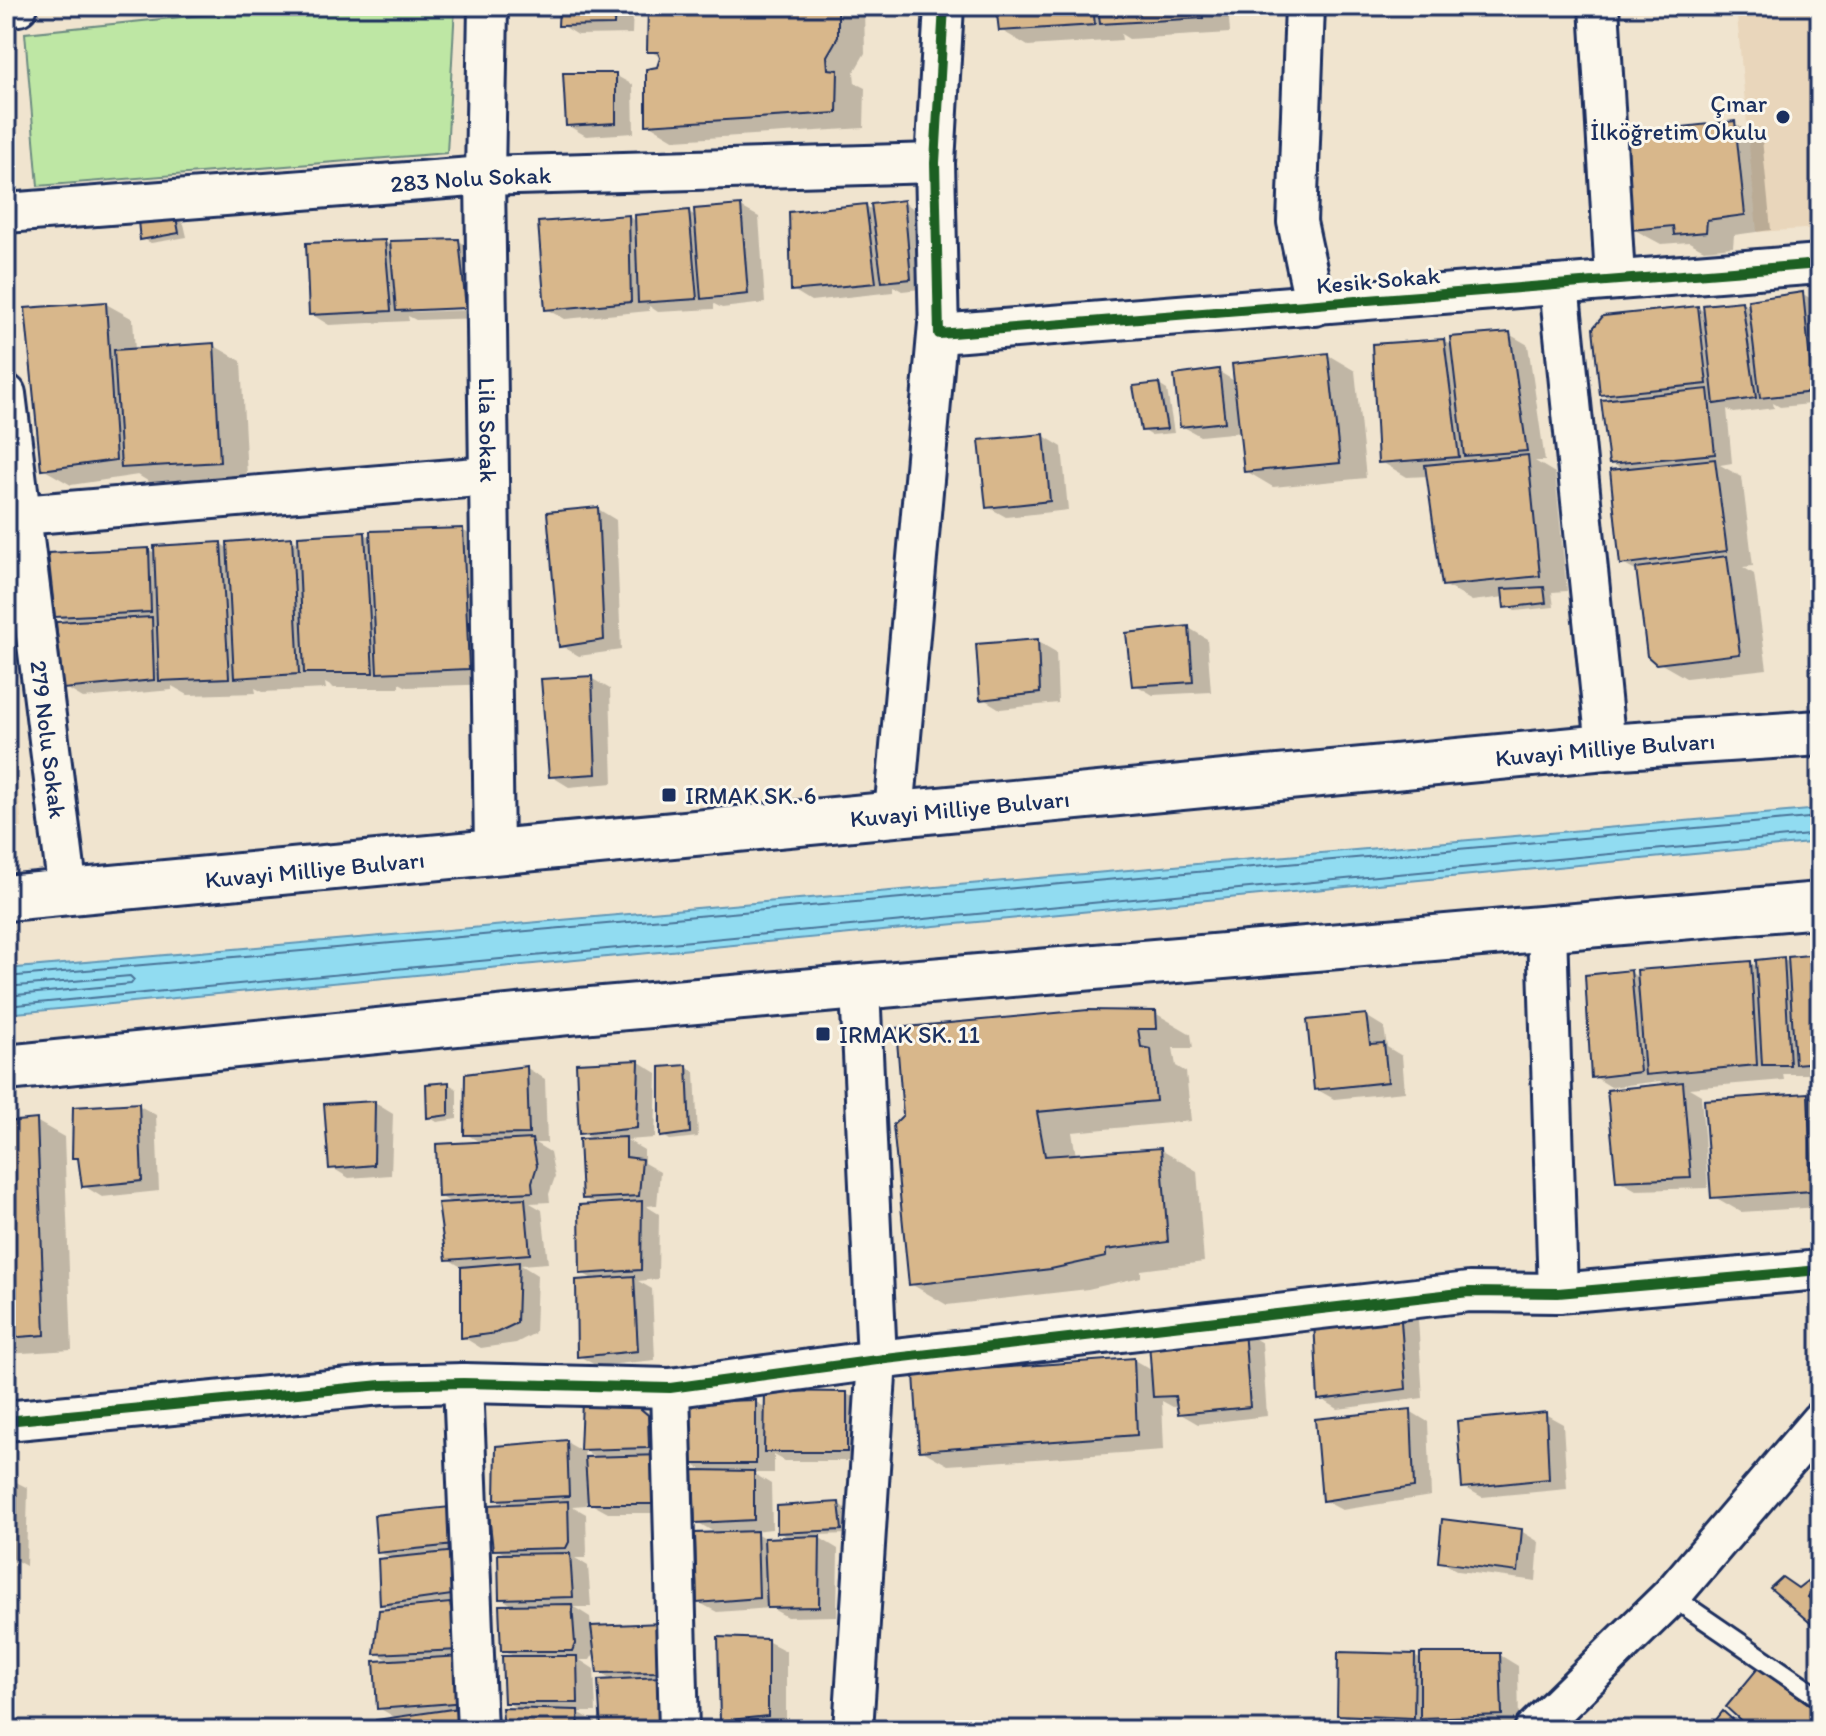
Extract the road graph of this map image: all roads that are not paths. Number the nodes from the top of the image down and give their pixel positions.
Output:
1 (18, 6) edge
2 (488, 6) edge
3 (944, 6) edge
4 (1305, 6) edge
5 (1599, 6) edge
6 (6, 7) edge
7 (935, 163) junction
8 (485, 176) junction
9 (6, 213) edge
10 (1820, 264) edge
11 (1615, 278) junction
12 (1559, 285) junction
13 (1315, 306) junction
14 (938, 329) junction
15 (6, 394) edge
16 (489, 476) junction
17 (21, 515) junction
18 (1820, 733) edge
19 (1606, 747) junction
20 (894, 814) junction
21 (494, 852) junction
22 (68, 893) junction
23 (6, 898) edge
24 (1820, 905) edge
25 (1547, 929) junction
26 (860, 988) junction
27 (6, 1068) edge
28 (1820, 1270) edge
29 (1558, 1293) junction
30 (877, 1360) junction
31 (463, 1383) junction
32 (670, 1388) junction
33 (6, 1421) edge
34 (1820, 1421) edge
35 (1671, 1596) junction
36 (1820, 1698) edge
37 (477, 1730) edge
38 (679, 1730) edge
39 (853, 1730) edge
40 (1534, 1730) edge

1 - 6 street
2 - 8 street, Lila Sokak
3 - 7 street
4 - 13 street
5 - 11 street
7 - 8 street, 283 Nolu Sokak
7 - 14 street
8 - 9 street, 283 Nolu Sokak
8 - 16 street, Lila Sokak
10 - 11 street, Kesik Sokak
11 - 12 street, Kesik Sokak
12 - 13 street, Kesik Sokak
12 - 19 street
13 - 14 street, Kesik Sokak
14 - 20 street
15 - 17 street, 279 Nolu Sokak
16 - 17 street
16 - 21 street, Lila Sokak
17 - 22 street, 279 Nolu Sokak
18 - 19 main road, Kuvayi Milliye Bulvarı
19 - 20 main road, Kuvayi Milliye Bulvarı
20 - 21 main road, Kuvayi Milliye Bulvarı
21 - 22 main road, Kuvayi Milliye Bulvarı
22 - 23 main road, Kuvayi Milliye Bulvarı
24 - 25 main road
25 - 26 main road
25 - 29 street
26 - 27 main road
26 - 30 street
28 - 29 street
29 - 30 street
30 - 32 street
30 - 39 street
31 - 32 street
31 - 33 street
31 - 37 street
32 - 38 street
34 - 35 street
35 - 36 lane
35 - 40 street

